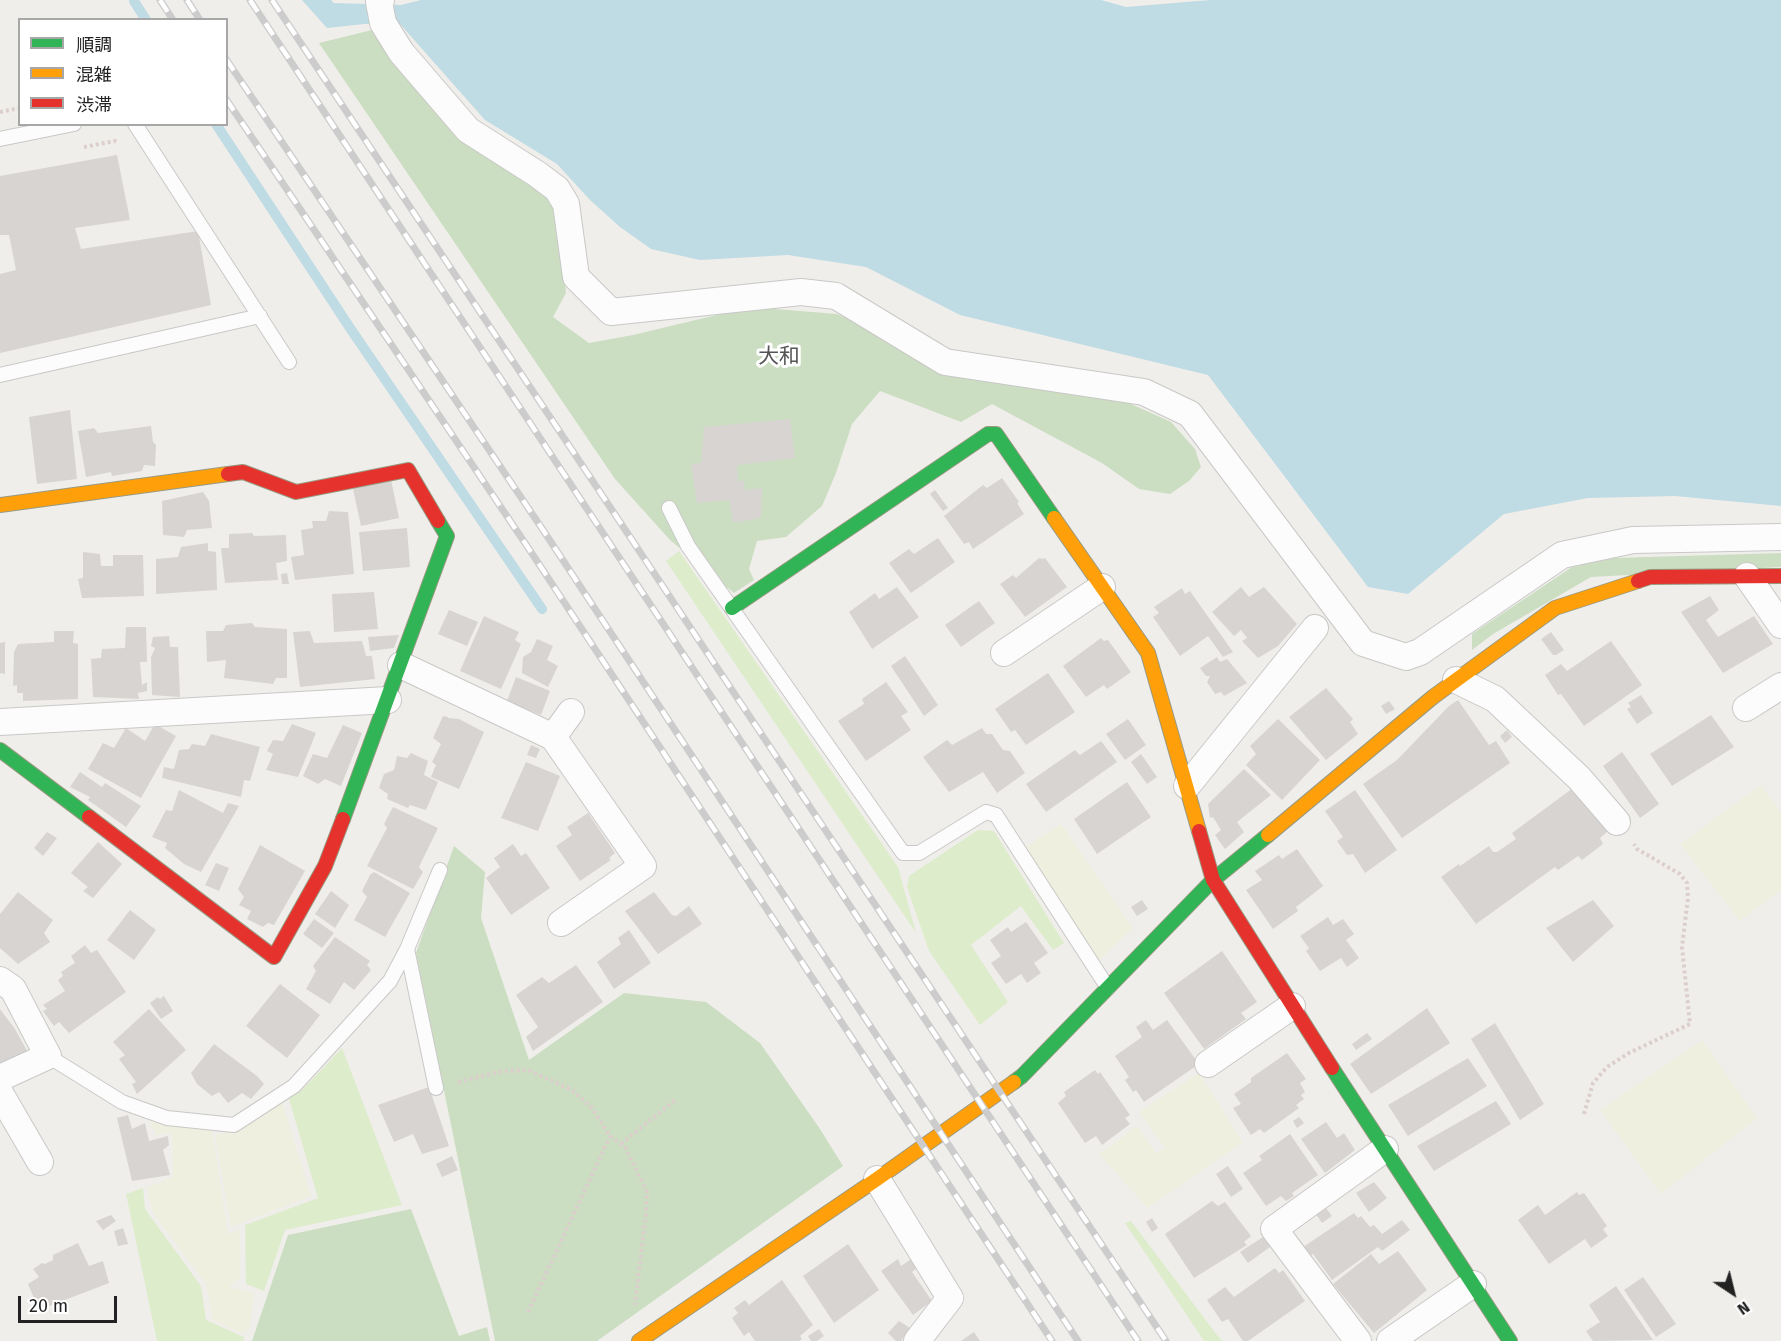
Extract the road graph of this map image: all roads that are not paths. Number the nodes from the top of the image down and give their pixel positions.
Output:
1 (381, 0) edge
2 (64, 126) edge
3 (136, 126) edge
4 (0, 139) edge
5 (260, 316) junction
6 (289, 362) dead end
7 (0, 375) edge
8 (0, 505) edge
9 (669, 508) dead end
10 (1781, 537) edge
11 (1747, 576) junction
12 (1781, 576) edge
13 (1102, 586) junction
14 (732, 608) junction
15 (1781, 625) edge
16 (1315, 628) dead end
17 (1004, 653) dead end
18 (401, 665) junction
19 (1456, 680) junction
20 (1781, 686) edge
21 (388, 700) junction
22 (1746, 708) dead end
23 (571, 712) dead end
24 (0, 722) edge
25 (553, 737) junction
26 (0, 750) edge
27 (1186, 786) junction
28 (1617, 822) road end
29 (440, 870) dead end
30 (1214, 880) junction
31 (561, 923) dead end
32 (407, 949) junction
33 (0, 980) edge
34 (1108, 988) junction
35 (1292, 1006) junction
36 (48, 1056) junction
37 (1208, 1064) dead end
38 (0, 1078) edge
39 (436, 1088) road end
40 (0, 1094) edge
41 (1385, 1149) junction
42 (40, 1162) dead end
43 (877, 1179) junction
44 (1473, 1284) junction
45 (639, 1341) edge
46 (917, 1341) edge
47 (1358, 1341) edge
48 (1390, 1341) edge
49 (1510, 1341) edge

1 - 10 street
2 - 4 lane
3 - 5 lane
5 - 6 lane
5 - 7 lane
8 - 18 street
9 - 14 lane
11 - 12 street
11 - 15 street
11 - 19 street
13 - 14 street
13 - 17 street
13 - 27 street
14 - 34 lane
16 - 27 street
18 - 21 street
18 - 25 street
19 - 28 street
19 - 30 street
20 - 22 street
21 - 24 street
21 - 26 street
23 - 25 street
25 - 31 street
27 - 30 street
29 - 32 lane
30 - 34 street
30 - 35 street
32 - 36 lane
32 - 39 lane
33 - 36 street
34 - 43 street
35 - 37 street
35 - 41 street
36 - 38 street
40 - 42 street
41 - 44 street
41 - 47 street
43 - 45 street
43 - 46 street
44 - 48 street
44 - 49 street

